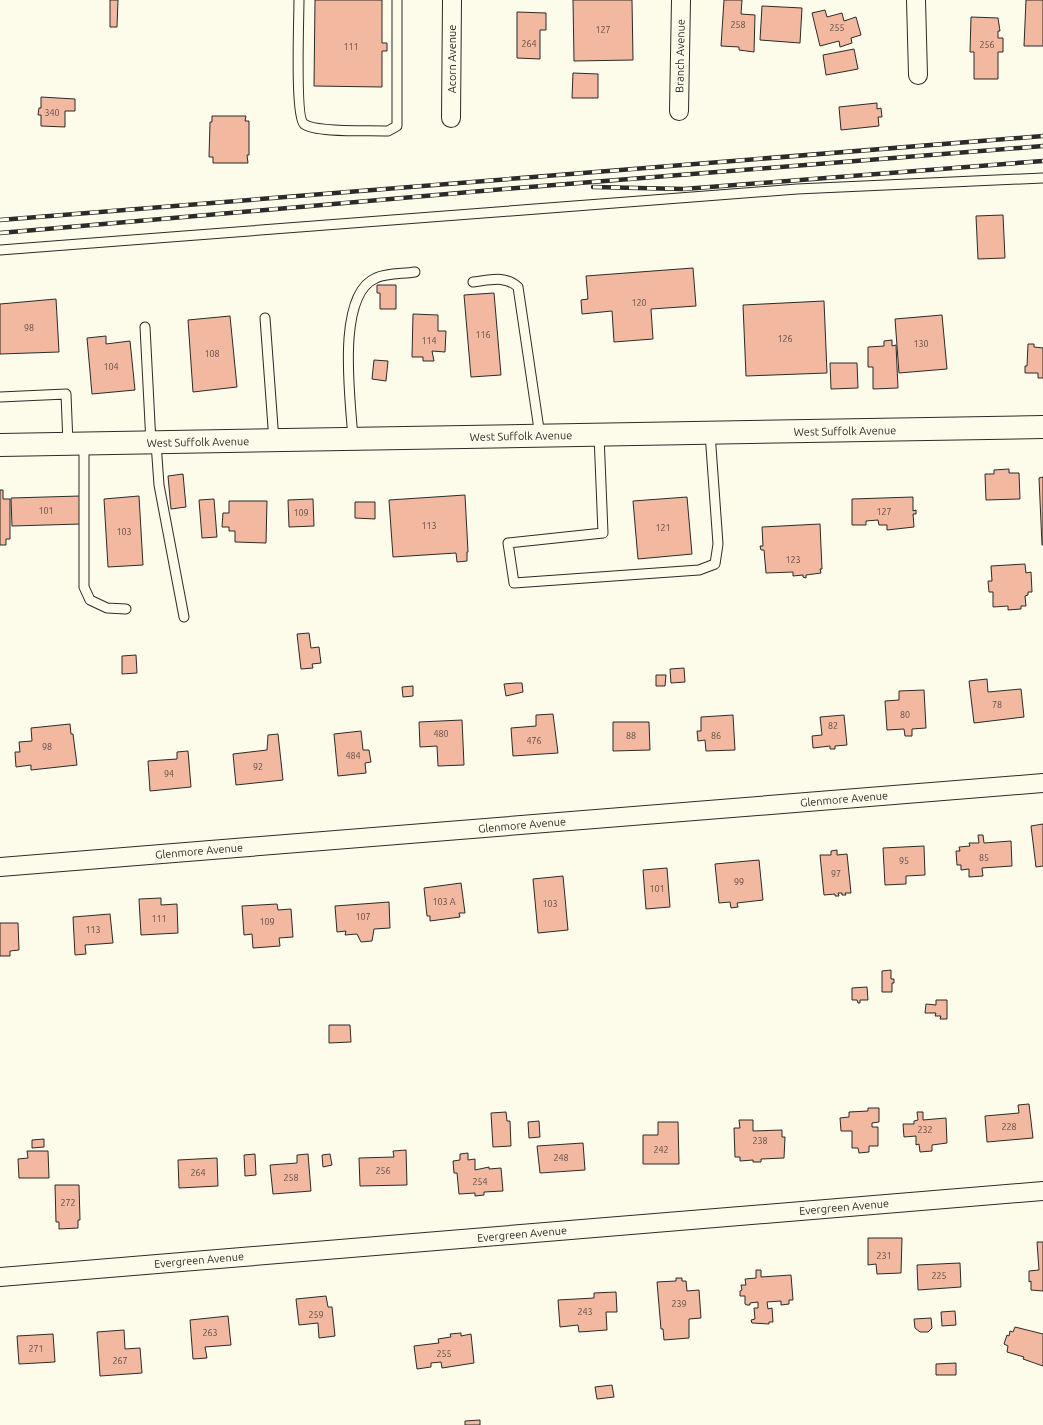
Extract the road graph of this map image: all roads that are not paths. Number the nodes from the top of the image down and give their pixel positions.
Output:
1 (299, 0) edge
2 (397, 0) edge
3 (452, 0) edge
4 (681, 0) edge
5 (916, 0) edge
6 (918, 75) dead end
7 (680, 111) dead end
8 (451, 118) dead end
9 (1043, 178) edge
10 (0, 250) edge
11 (415, 272) dead end
12 (473, 282) dead end
13 (265, 318) dead end
14 (145, 327) dead end
15 (0, 397) edge
16 (1043, 427) edge
17 (710, 433) junction
18 (599, 435) junction
19 (540, 436) junction
20 (353, 439) junction
21 (274, 440) junction
22 (154, 443) junction
23 (76, 444) junction
24 (0, 445) edge
25 (126, 609) dead end
26 (184, 617) dead end
27 (1043, 783) edge
28 (0, 867) edge
29 (1043, 1191) edge
30 (0, 1277) edge

1 - 2 lane
3 - 8 street, Acorn Avenue
4 - 7 street, Branch Avenue
5 - 6 street
9 - 10 lane
11 - 20 lane
12 - 19 lane
13 - 21 lane
14 - 22 lane
15 - 23 lane
16 - 17 main road, West Suffolk Avenue
17 - 18 main road, West Suffolk Avenue
17 - 18 lane
18 - 19 main road, West Suffolk Avenue
19 - 20 main road, West Suffolk Avenue
20 - 21 main road, West Suffolk Avenue
21 - 22 main road, West Suffolk Avenue
22 - 23 main road, West Suffolk Avenue
22 - 26 lane
23 - 24 main road, West Suffolk Avenue
23 - 25 lane
27 - 28 street, Glenmore Avenue
29 - 30 street, Evergreen Avenue

